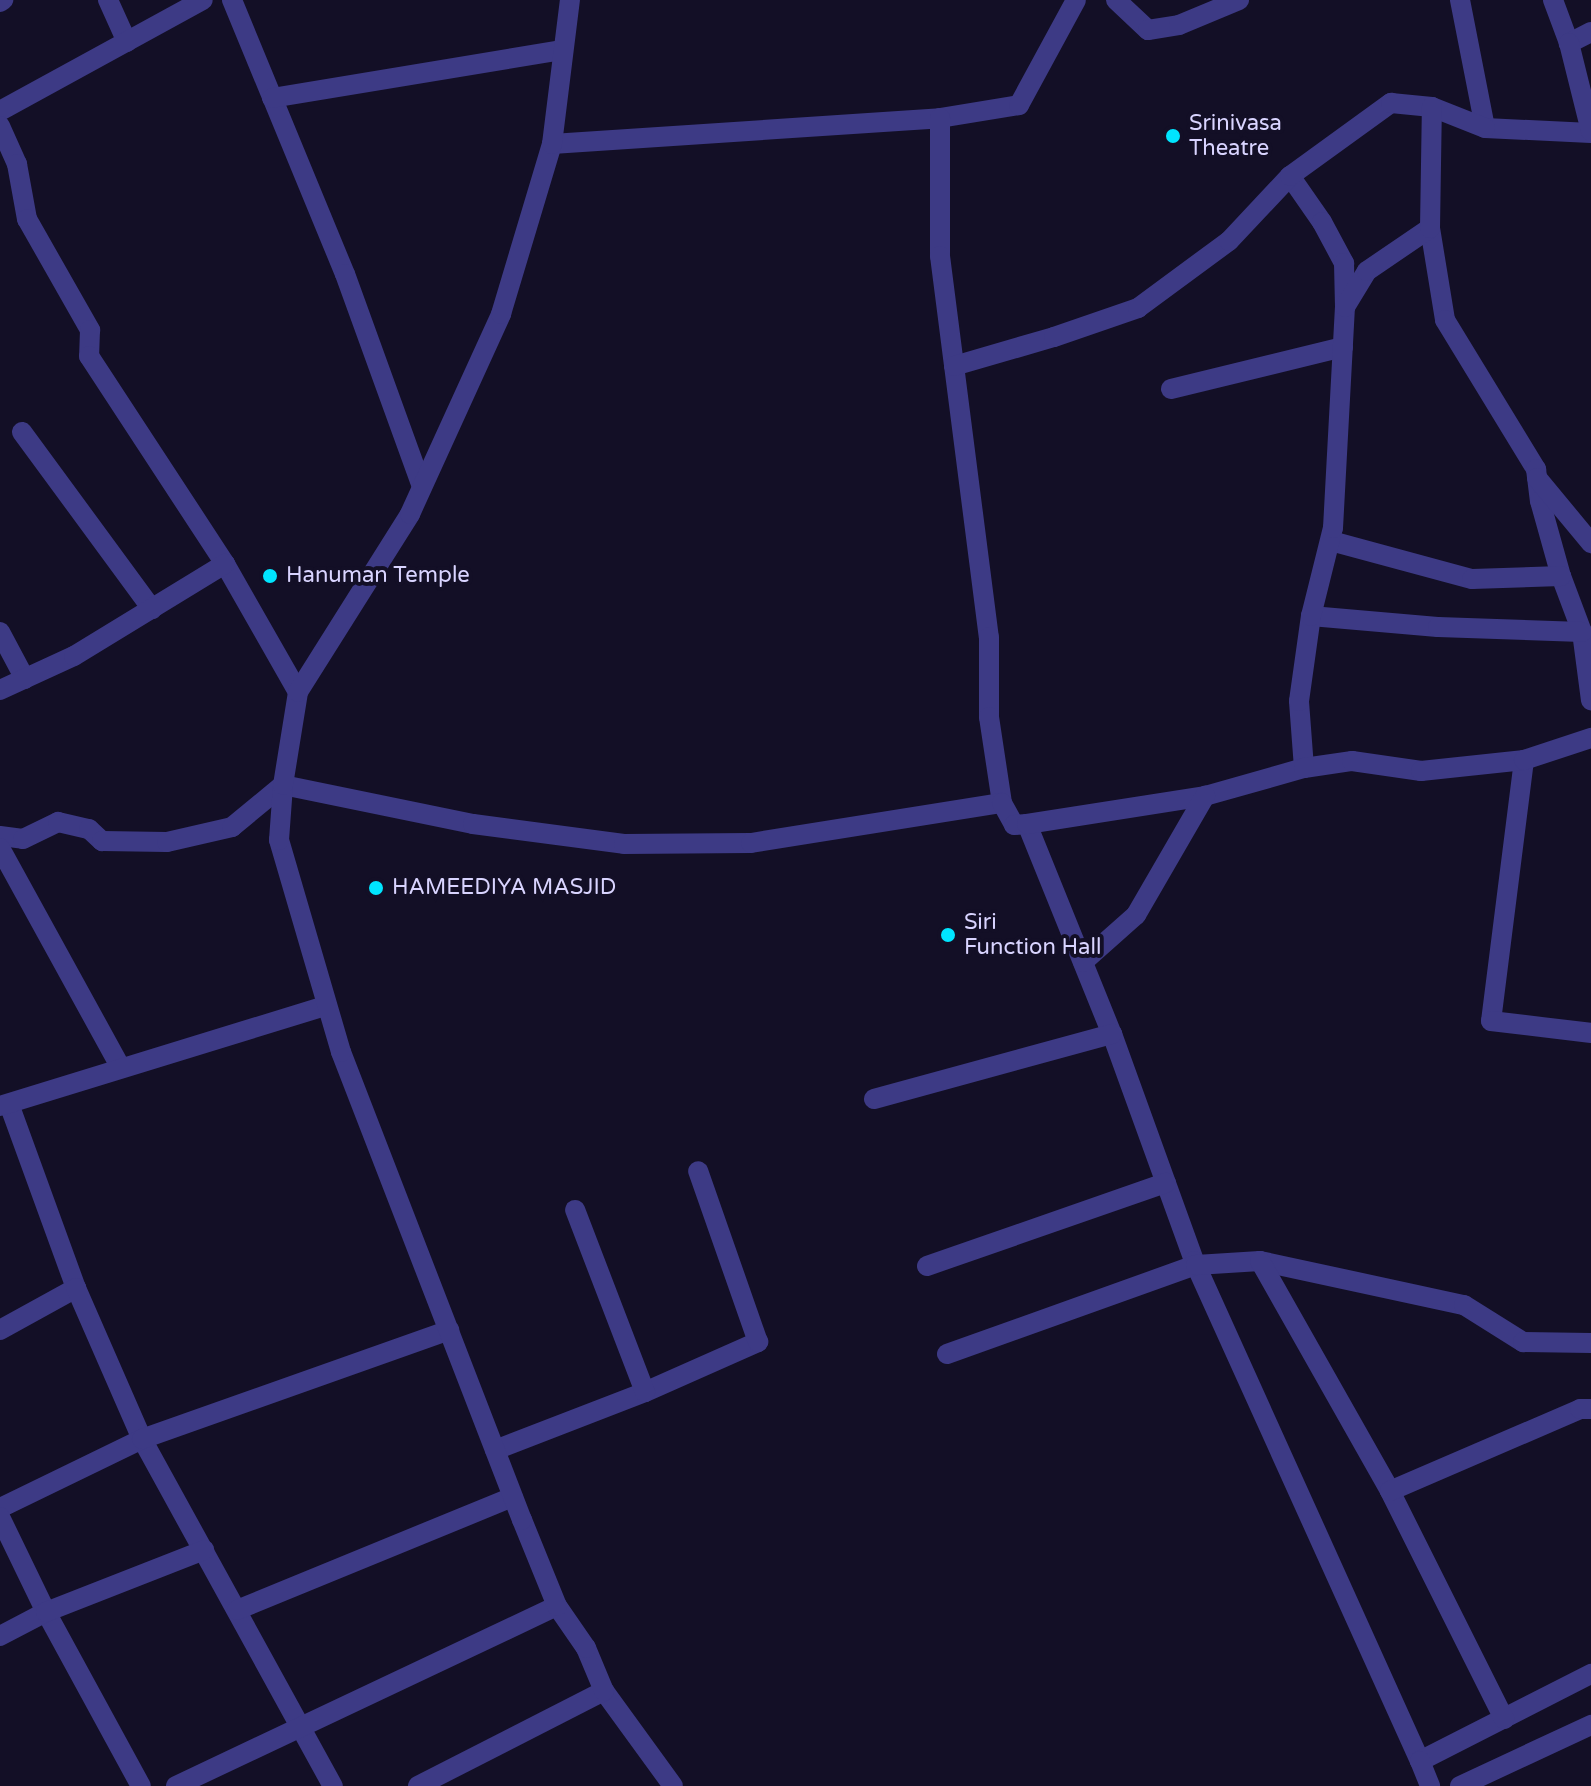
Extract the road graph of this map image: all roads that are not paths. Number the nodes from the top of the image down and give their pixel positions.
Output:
1 (108, 0) edge
2 (203, 0) edge
3 (232, 0) edge
4 (570, 0) edge
5 (1076, 0) edge
6 (1116, 0) edge
7 (1239, 0) edge
8 (1460, 0) edge
9 (1553, 0) edge
10 (1201, 7) edge
11 (1591, 32) edge
12 (127, 42) junction
13 (1569, 43) junction
14 (561, 50) junction
15 (272, 98) junction
16 (1432, 107) junction
17 (0, 111) edge
18 (940, 118) junction
19 (0, 126) edge
20 (1485, 128) junction
21 (1590, 132) edge
22 (552, 144) junction
23 (8, 168) edge
24 (1290, 176) junction
25 (1430, 228) junction
26 (1345, 307) junction
27 (1343, 347) junction
28 (954, 366) junction
29 (1171, 389) dead end
30 (22, 432) dead end
31 (1537, 478) junction
32 (422, 487) junction
33 (1331, 541) junction
34 (1591, 543) edge
35 (225, 564) junction
36 (1561, 576) junction
37 (152, 609) junction
38 (1311, 616) junction
39 (0, 632) edge
40 (1582, 632) junction
41 (25, 679) junction
42 (0, 690) edge
43 (298, 692) junction
44 (1591, 700) edge
45 (1591, 738) edge
46 (1524, 760) junction
47 (1304, 768) junction
48 (283, 785) junction
49 (1205, 796) junction
50 (1002, 803) junction
51 (1027, 824) junction
52 (0, 836) edge
53 (0, 848) edge
54 (1083, 962) junction
55 (325, 1006) junction
56 (1591, 1033) edge
57 (1112, 1034) junction
58 (121, 1068) junction
59 (874, 1099) dead end
60 (5, 1105) edge
61 (698, 1171) dead end
62 (1166, 1183) junction
63 (575, 1210) dead end
64 (1260, 1261) junction
65 (1196, 1265) junction
66 (927, 1266) dead end
67 (76, 1288) junction
68 (0, 1330) edge
69 (449, 1330) junction
70 (1591, 1343) edge
71 (947, 1354) dead end
72 (645, 1392) junction
73 (1591, 1409) edge
74 (142, 1439) junction
75 (495, 1450) junction
76 (1390, 1491) junction
77 (513, 1497) junction
78 (0, 1508) edge
79 (0, 1517) edge
80 (204, 1550) junction
81 (557, 1606) junction
82 (237, 1610) junction
83 (46, 1612) junction
84 (0, 1636) edge
85 (1591, 1674) edge
86 (604, 1691) junction
87 (1504, 1719) junction
88 (1591, 1725) edge
89 (300, 1726) junction
90 (1420, 1761) junction
91 (141, 1786) edge
92 (176, 1786) edge
93 (333, 1786) edge
94 (418, 1786) edge
95 (673, 1786) edge
96 (1430, 1786) edge
97 (1460, 1786) edge

1 - 12 street
2 - 12 street
3 - 15 street
4 - 14 street
5 - 18 street
6 - 10 street
7 - 10 street
8 - 20 street
9 - 13 street
11 - 13 street
12 - 17 street
13 - 21 street
14 - 15 street
14 - 22 street
15 - 32 street
16 - 20 street
16 - 24 street
16 - 25 street
18 - 22 street
18 - 28 street
19 - 23 street
20 - 21 street
22 - 32 street
23 - 35 street
24 - 26 street
24 - 28 street
25 - 26 street
25 - 31 street
26 - 27 street
27 - 29 street
27 - 33 street
28 - 50 street
30 - 37 street
31 - 34 street
31 - 36 street
32 - 43 street
33 - 36 street
33 - 38 street
35 - 37 street
35 - 43 street
36 - 40 street
37 - 41 street
38 - 40 street
38 - 47 street
39 - 41 street
40 - 44 street
41 - 42 street
43 - 48 street
45 - 46 street
46 - 47 street
46 - 56 street
47 - 49 street
48 - 50 street
48 - 52 street
48 - 55 street
49 - 51 street
49 - 54 street
50 - 51 street
51 - 54 street
53 - 58 street
54 - 57 street
55 - 58 street
55 - 69 street
57 - 59 street
57 - 62 street
58 - 60 street
60 - 67 street
61 - 72 street
62 - 65 street
62 - 66 street
63 - 72 street
64 - 65 street
64 - 70 street
64 - 76 street
65 - 71 street
65 - 90 street
67 - 68 street
67 - 74 street
69 - 74 street
69 - 75 street
72 - 75 street
73 - 76 street
74 - 78 street
74 - 80 street
75 - 77 street
76 - 87 street
77 - 81 street
77 - 82 street
79 - 83 street
80 - 82 street
80 - 83 street
81 - 86 street
81 - 89 street
82 - 89 street
83 - 84 street
83 - 91 street
85 - 87 street
86 - 94 street
86 - 95 street
87 - 90 street
88 - 97 street
89 - 92 street
89 - 93 street
90 - 96 street

